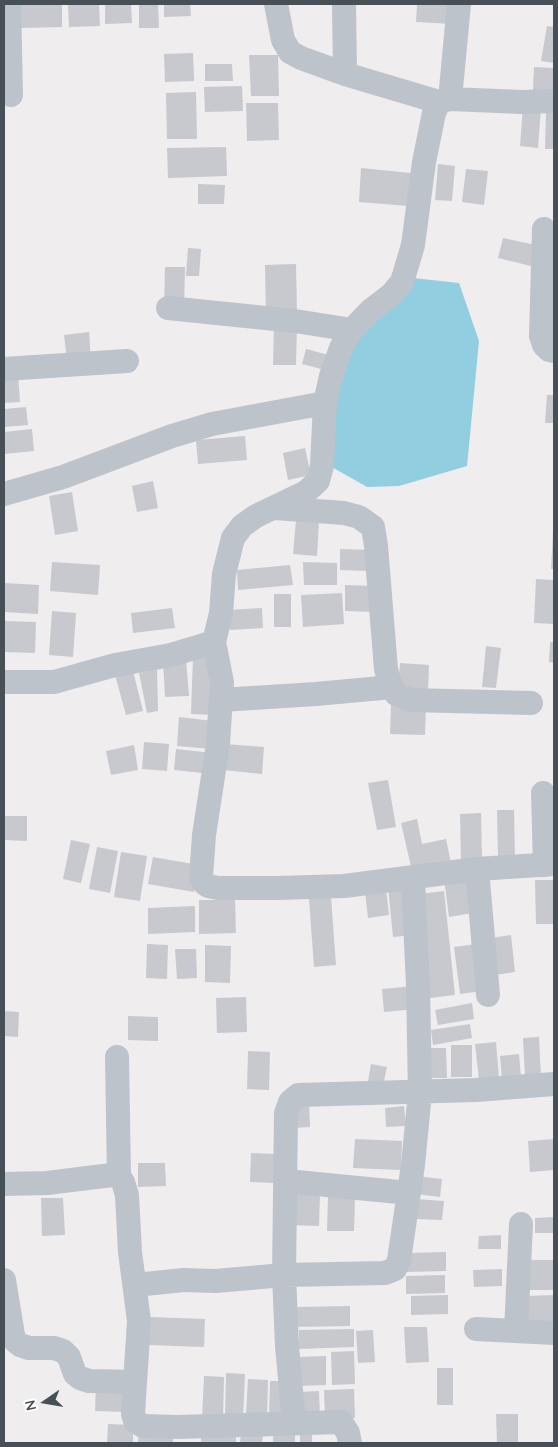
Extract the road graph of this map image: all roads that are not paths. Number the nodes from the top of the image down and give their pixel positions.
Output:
1 (9, 4) edge
2 (276, 4) edge
3 (344, 4) edge
4 (459, 4) edge
5 (7, 29) edge
6 (346, 74) junction
7 (11, 95) dead end
8 (445, 101) junction
9 (554, 101) edge
10 (544, 229) dead end
11 (168, 308) dead end
12 (352, 330) junction
13 (554, 351) edge
14 (127, 362) dead end
15 (4, 369) edge
16 (326, 403) junction
17 (4, 494) edge
18 (273, 508) junction
19 (214, 642) junction
20 (4, 682) edge
21 (392, 687) junction
22 (221, 700) junction
23 (531, 703) dead end
24 (544, 793) dead end
25 (550, 865) edge
26 (477, 869) junction
27 (413, 878) junction
28 (488, 995) dead end
29 (117, 1057) dead end
30 (554, 1084) edge
31 (420, 1092) junction
32 (119, 1177) junction
33 (286, 1181) junction
34 (4, 1184) edge
35 (409, 1193) junction
36 (521, 1224) dead end
37 (284, 1275) junction
38 (4, 1280) edge
39 (135, 1284) junction
40 (6, 1310) edge
41 (476, 1329) dead end
42 (516, 1331) junction
43 (554, 1332) edge
44 (135, 1382) junction
45 (294, 1423) junction
46 (178, 1435) edge
47 (350, 1443) edge

1 - 5 street
2 - 6 street
3 - 6 street
4 - 8 street
5 - 7 street
6 - 8 street
8 - 9 street
8 - 12 street
10 - 13 street
11 - 12 street
12 - 16 street
14 - 15 street
16 - 17 street
16 - 18 street
18 - 19 street
18 - 21 street
19 - 20 street
19 - 22 street
21 - 22 street
21 - 23 street
22 - 27 street
24 - 25 street
25 - 26 street
26 - 27 street
26 - 28 street
27 - 31 street
29 - 32 street
30 - 31 street
31 - 33 street
31 - 35 street
32 - 34 street
32 - 39 street
33 - 35 street
33 - 37 street
35 - 37 street
36 - 42 street
37 - 39 street
37 - 45 street
38 - 40 street
39 - 44 street
40 - 44 street
41 - 42 street
42 - 43 street
44 - 46 street
45 - 46 street
45 - 47 street

